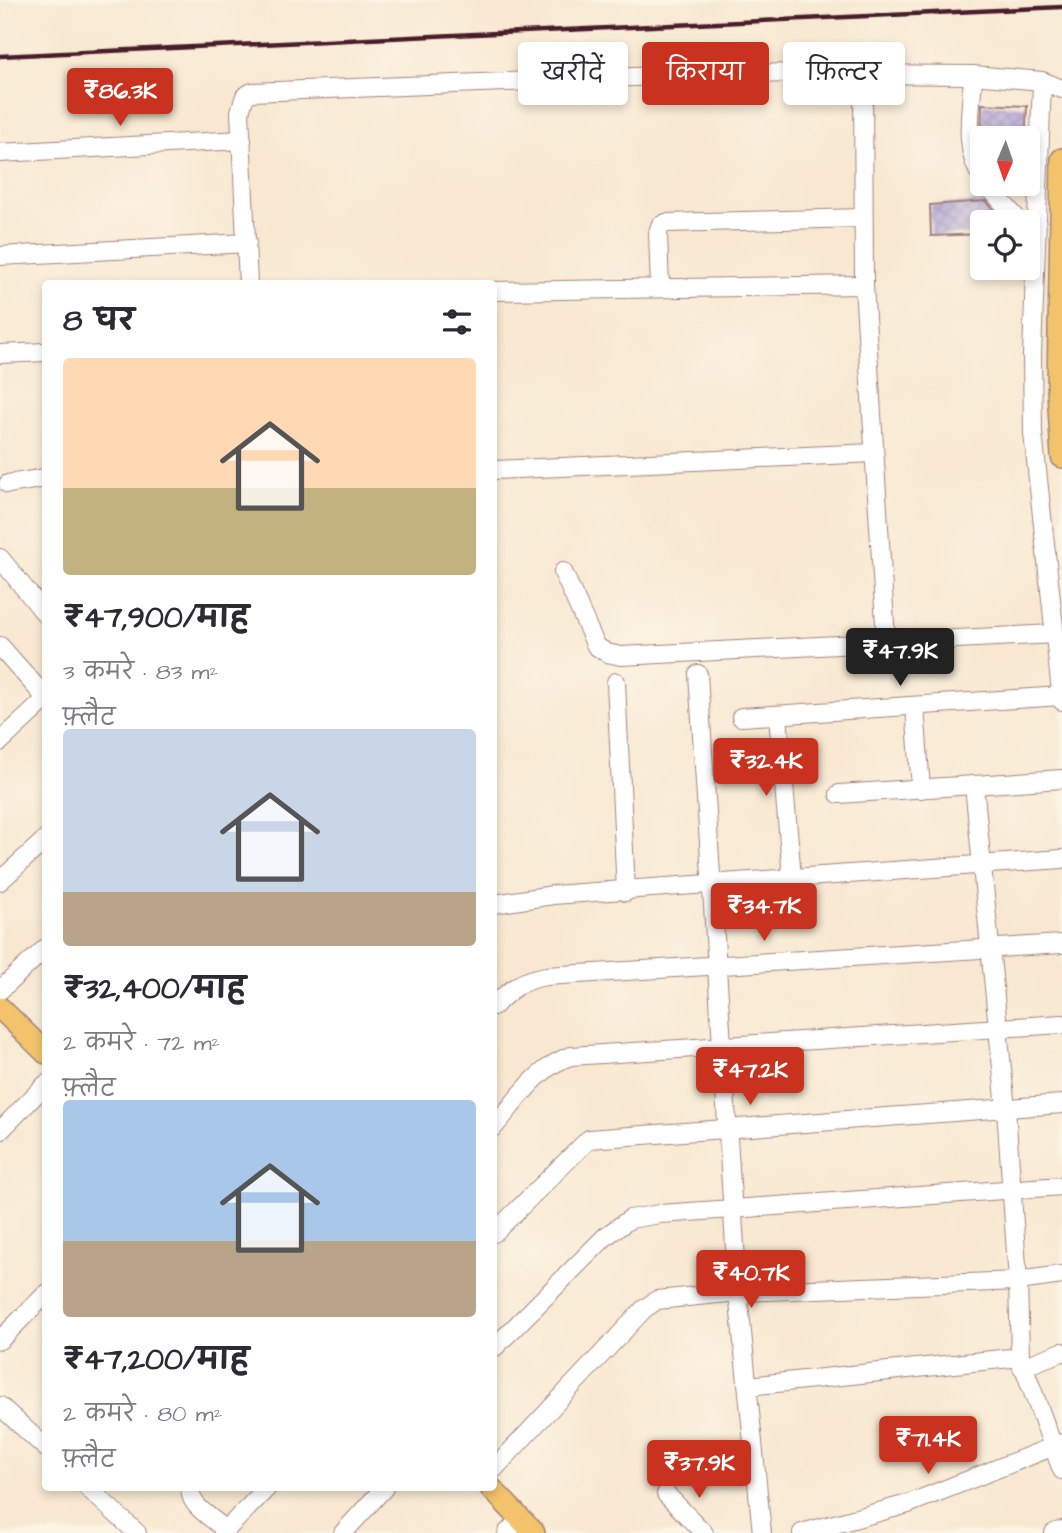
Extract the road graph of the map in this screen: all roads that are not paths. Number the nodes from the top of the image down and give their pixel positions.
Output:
1 (783, 73) edge
2 (905, 73) edge
3 (973, 75) junction
4 (1042, 81) junction
5 (1062, 89) edge
6 (863, 105) edge
7 (970, 126) edge
8 (242, 140) junction
9 (0, 153) edge
10 (1062, 159) edge
11 (997, 196) edge
12 (1009, 210) edge
13 (1034, 210) edge
14 (863, 218) junction
15 (247, 243) junction
16 (0, 256) edge
17 (248, 280) edge
18 (1032, 280) edge
19 (864, 285) junction
20 (660, 288) junction
21 (497, 291) edge
22 (42, 352) edge
23 (0, 354) edge
24 (874, 453) junction
25 (1062, 457) edge
26 (497, 470) edge
27 (42, 479) edge
28 (8, 484) dead end
29 (0, 558) edge
30 (563, 572) dead end
31 (42, 610) edge
32 (1055, 634) junction
33 (886, 640) junction
34 (0, 646) edge
35 (698, 674) dead end
36 (616, 681) dead end
37 (42, 694) edge
38 (1062, 699) edge
39 (42, 703) edge
40 (915, 706) junction
41 (778, 716) junction
42 (741, 718) dead end
43 (0, 742) edge
44 (1062, 779) edge
45 (974, 785) junction
46 (921, 789) junction
47 (839, 794) dead end
48 (42, 843) edge
49 (1062, 859) edge
50 (982, 865) junction
51 (792, 877) junction
52 (0, 881) edge
53 (713, 885) junction
54 (626, 892) junction
55 (497, 903) edge
56 (1062, 944) edge
57 (990, 949) junction
58 (42, 952) edge
59 (719, 965) junction
60 (0, 989) edge
61 (497, 1003) edge
62 (0, 1009) edge
63 (1062, 1024) edge
64 (999, 1030) junction
65 (720, 1048) junction
66 (42, 1049) edge
67 (42, 1088) edge
68 (1062, 1104) edge
69 (1006, 1109) junction
70 (497, 1124) edge
71 (727, 1128) junction
72 (0, 1131) edge
73 (1062, 1186) edge
74 (1012, 1191) junction
75 (733, 1209) junction
76 (497, 1224) edge
77 (1062, 1275) edge
78 (1018, 1281) junction
79 (738, 1292) junction
80 (42, 1298) edge
81 (0, 1340) edge
82 (497, 1345) edge
83 (1062, 1352) edge
84 (1021, 1362) junction
85 (748, 1386) junction
86 (0, 1406) edge
87 (42, 1444) edge
88 (1057, 1445) edge
89 (497, 1466) edge
90 (1062, 1470) edge
91 (91, 1491) edge
92 (190, 1491) edge
93 (264, 1491) edge
94 (381, 1491) edge
95 (493, 1491) edge
96 (666, 1494) dead end
97 (521, 1528) edge
98 (1062, 1530) edge
99 (225, 1531) edge
100 (136, 1533) edge
101 (343, 1533) edge
102 (704, 1533) edge
103 (762, 1533) edge
104 (802, 1533) edge
105 (1054, 1533) edge

1 - 8 street
2 - 3 street
3 - 4 street
3 - 7 street
4 - 5 street
4 - 13 street
6 - 14 street
8 - 9 street
8 - 15 street
10 - 25 main road
11 - 12 street
14 - 19 street
14 - 20 street
15 - 16 street
15 - 17 street
18 - 32 street
19 - 20 street
19 - 24 street
20 - 21 street
22 - 23 street
24 - 26 street
24 - 33 street
27 - 28 street
29 - 31 street
30 - 33 street
32 - 33 street
32 - 38 street
34 - 37 street
35 - 53 street
36 - 54 street
38 - 40 street
39 - 43 street
40 - 41 street
40 - 46 street
41 - 42 street
41 - 51 street
44 - 45 street
45 - 46 street
45 - 50 street
46 - 47 street
48 - 52 street
49 - 50 street
50 - 51 street
50 - 57 street
51 - 53 street
53 - 54 street
53 - 59 street
54 - 55 street
56 - 57 street
57 - 59 street
57 - 64 street
58 - 60 street
59 - 61 street
59 - 65 street
62 - 66 main road
63 - 64 street
64 - 65 street
64 - 69 street
65 - 70 street
65 - 71 street
67 - 72 street
68 - 69 street
69 - 71 street
69 - 74 street
71 - 75 street
71 - 76 street
73 - 74 street
74 - 75 street
74 - 78 street
75 - 79 street
75 - 82 street
77 - 78 street
78 - 79 street
78 - 84 street
79 - 85 street
79 - 89 street
80 - 81 street
83 - 84 street
84 - 85 street
84 - 88 street
85 - 103 street
86 - 87 street
88 - 90 street
88 - 104 street
91 - 100 street
92 - 99 street
93 - 99 street
94 - 101 street
95 - 97 main road
96 - 102 street
98 - 105 street

